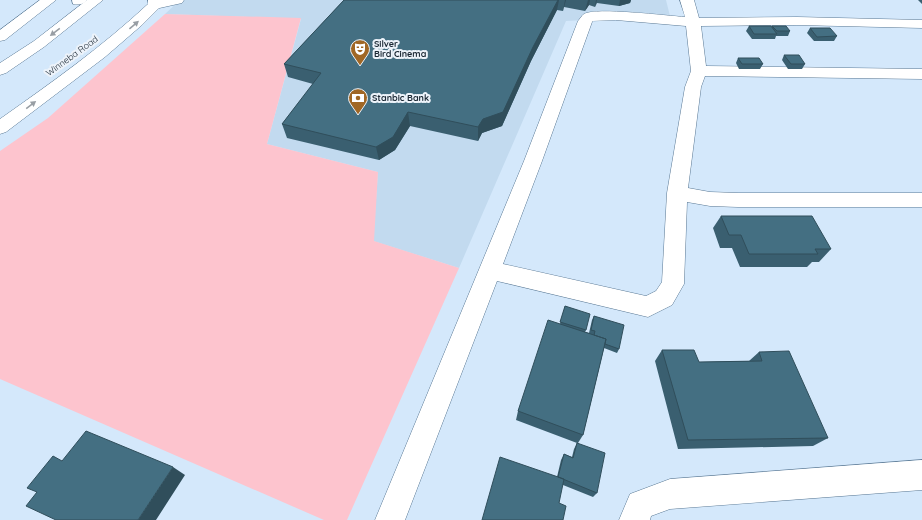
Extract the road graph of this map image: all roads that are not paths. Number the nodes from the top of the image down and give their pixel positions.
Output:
1 (49, 0) edge
2 (176, 0) edge
3 (687, 0) edge
4 (84, 2) edge
5 (151, 2) edge
6 (693, 22) junction
7 (922, 24) edge
8 (0, 37) edge
9 (0, 55) edge
10 (69, 59) dead end
11 (0, 70) edge
12 (698, 71) junction
13 (922, 74) edge
14 (0, 128) edge
15 (677, 193) junction
16 (922, 200) edge
17 (490, 270) junction
18 (922, 475) edge
19 (390, 520) edge
20 (634, 520) edge

1 - 8 main road
2 - 5 main road
3 - 6 main road
4 - 9 main road
4 -> 11 main road
5 - 10 main road, Winneba Road
14 -> 5 main road
6 - 7 main road
6 - 12 main road
6 - 17 main road
12 - 13 main road
12 - 15 main road
15 - 16 main road
15 - 17 main road
17 - 19 main road
18 - 20 main road

